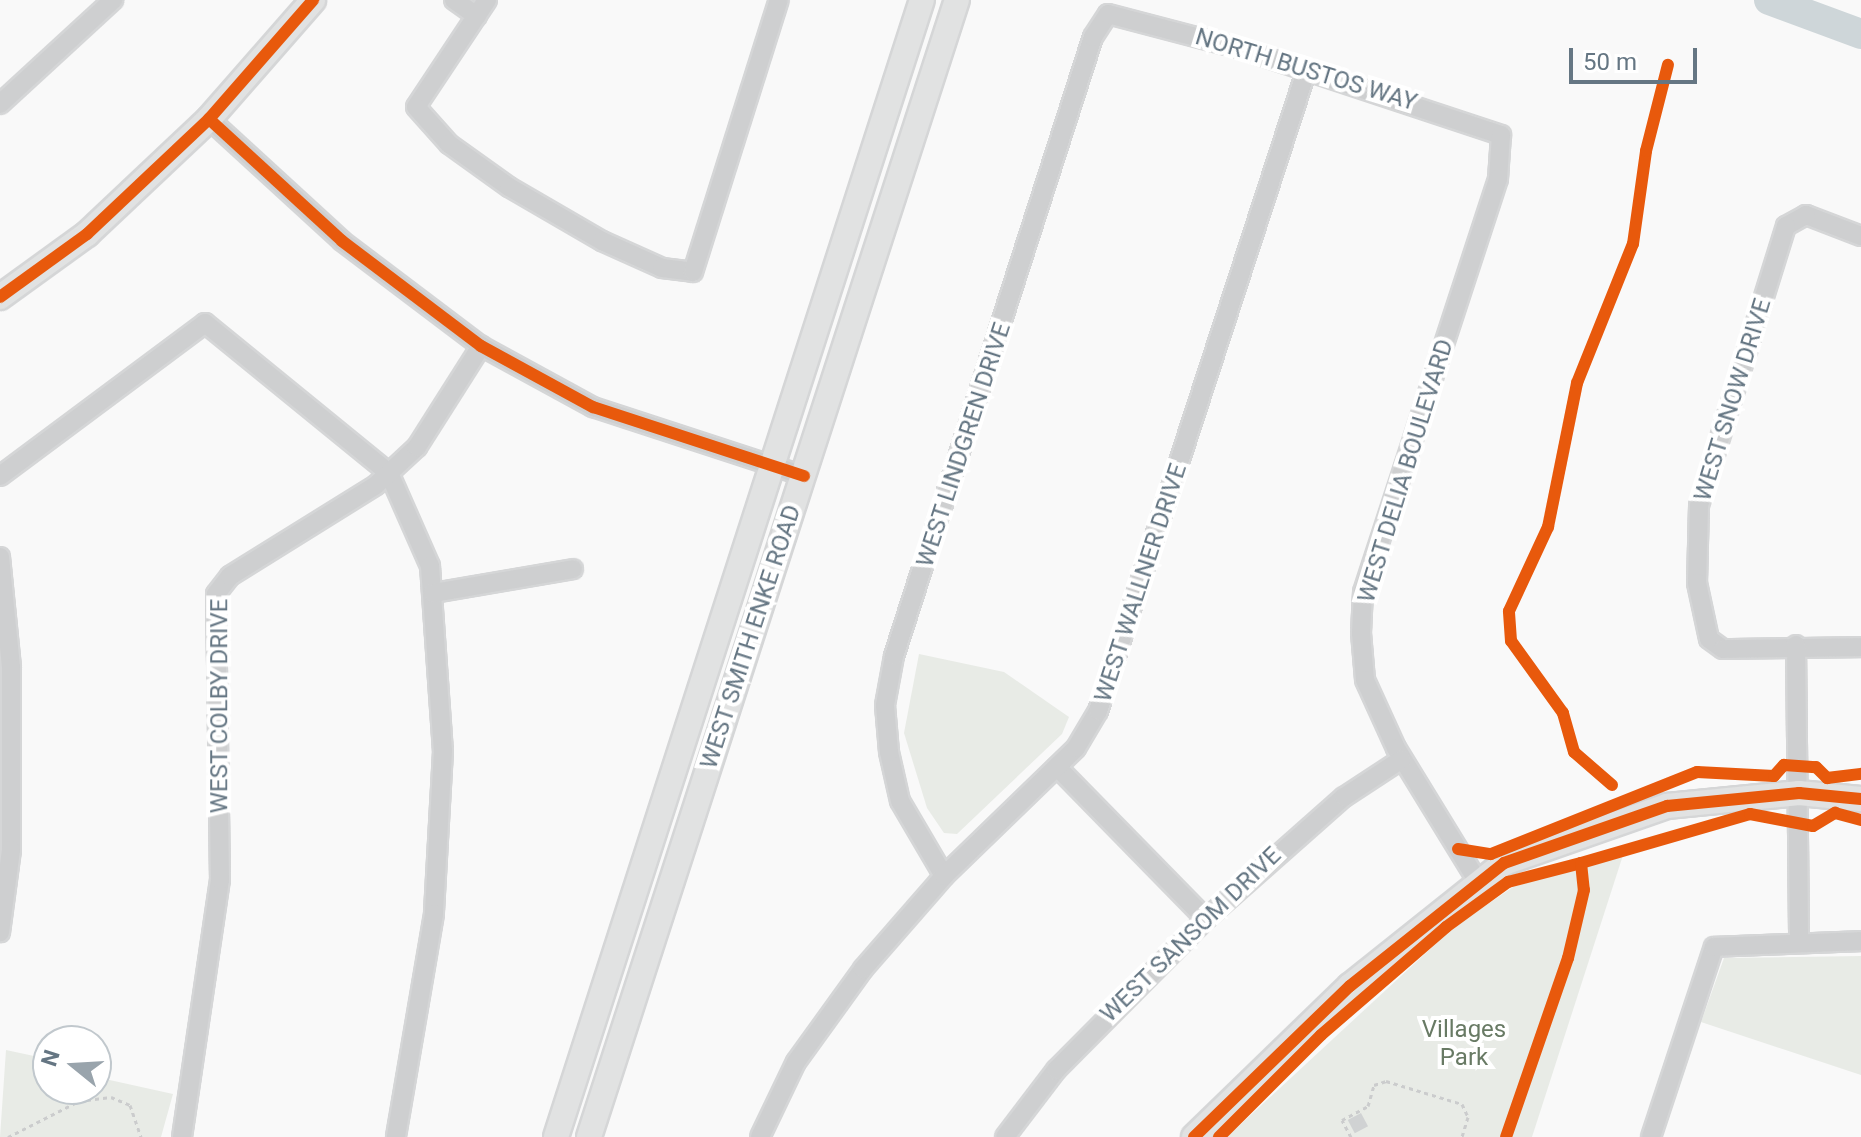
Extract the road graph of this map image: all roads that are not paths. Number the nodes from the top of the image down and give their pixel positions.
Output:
1 (113, 0) edge
2 (313, 0) edge
3 (454, 0) edge
4 (779, 0) edge
5 (922, 0) edge
6 (957, 0) edge
7 (482, 8) edge
8 (1108, 14) joint
9 (1307, 69) junction
10 (0, 104) edge
11 (209, 119) junction
12 (1501, 135) joint
13 (1861, 236) edge
14 (0, 297) edge
15 (481, 346) junction
16 (773, 466) junction
17 (389, 473) junction
18 (0, 476) edge
19 (804, 476) junction
20 (0, 557) edge
21 (573, 569) dead end
22 (433, 593) junction
23 (1796, 645) junction
24 (1861, 647) edge
25 (1402, 759) junction
26 (1057, 767) junction
27 (1799, 793) junction
28 (1861, 799) edge
29 (944, 876) junction
30 (1478, 882) junction
31 (1206, 919) junction
32 (0, 932) edge
33 (1799, 938) junction
34 (1861, 941) edge
35 (182, 1137) edge
36 (396, 1137) edge
37 (556, 1137) edge
38 (589, 1137) edge
39 (760, 1137) edge
40 (1005, 1137) edge
41 (1194, 1137) edge
42 (1651, 1137) edge

1 - 10 street
2 - 11 street
3 - 7 street
4 - 7 street
5 - 16 street, WEST SMITH ENKE ROAD
6 - 19 street, WEST SMITH ENKE ROAD
8 - 9 street, NORTH BUSTOS WAY
8 - 29 street, WEST LINDGREN DRIVE
9 - 12 street, NORTH BUSTOS WAY
9 - 26 street, WEST WALLNER DRIVE
11 - 14 street
11 - 15 street
12 - 25 street, WEST DELIA BOULEVARD
13 - 23 street, WEST SNOW DRIVE
15 - 16 street
15 - 17 street, WEST COLBY DRIVE
16 - 19 street
16 - 37 street, WEST SMITH ENKE ROAD
17 - 18 street
17 - 22 street
17 - 35 street, WEST COLBY DRIVE
19 - 38 street, WEST SMITH ENKE ROAD
20 - 32 street
21 - 22 street
22 - 36 street
23 - 24 street
23 - 27 street
25 - 30 street, WEST DELIA BOULEVARD
25 - 31 street, WEST SANSOM DRIVE
26 - 29 street, WEST WALLNER DRIVE
26 - 31 street
27 - 28 street
27 - 30 street
27 - 33 street
29 - 39 street, WEST WALLNER DRIVE
30 - 41 street
31 - 40 street, WEST SANSOM DRIVE
33 - 34 street
33 - 42 street

